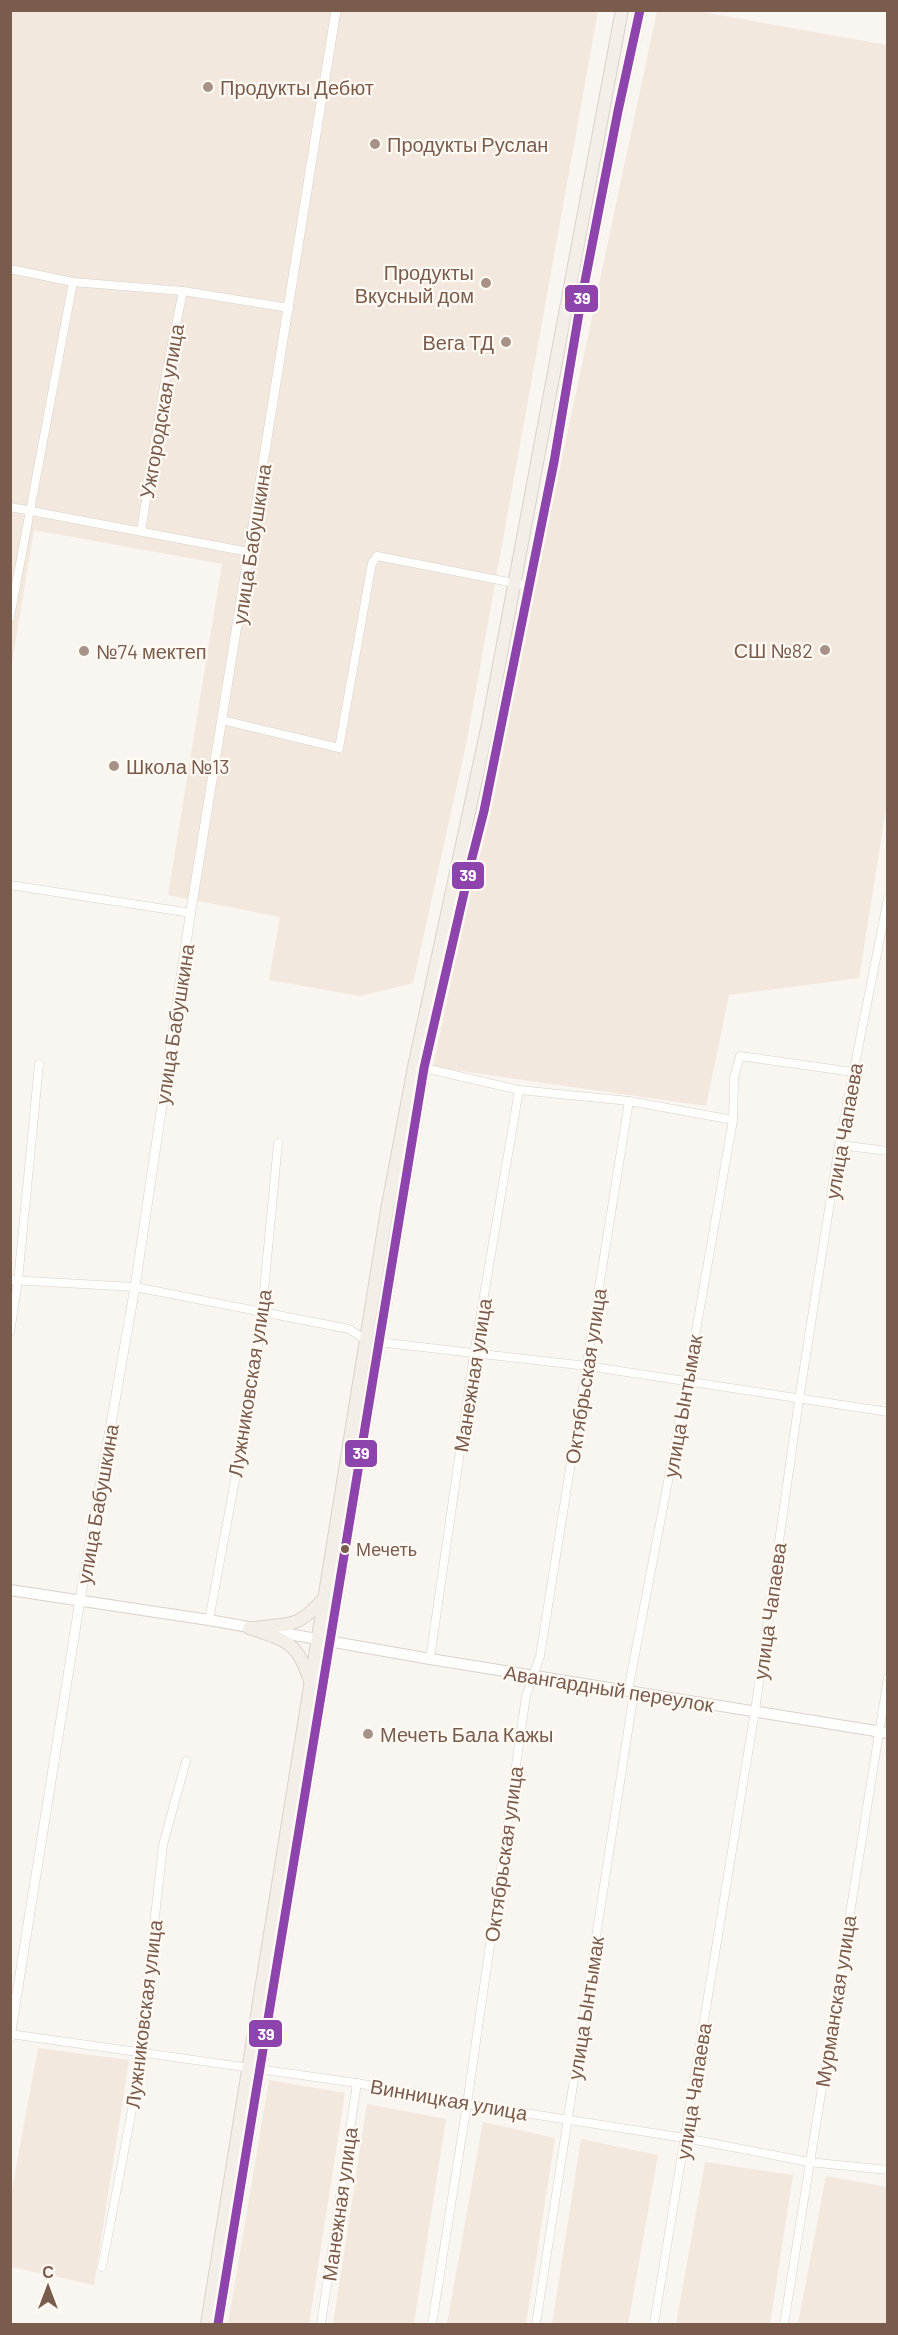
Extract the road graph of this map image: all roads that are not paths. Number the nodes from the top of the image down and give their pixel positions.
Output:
1 (336, 10) edge
2 (622, 10) edge
3 (640, 10) edge
4 (10, 269) edge
5 (72, 282) junction
6 (183, 291) junction
7 (290, 309) junction
8 (10, 507) edge
9 (30, 510) junction
10 (141, 531) junction
11 (249, 552) junction
12 (513, 582) junction
13 (529, 586) junction
14 (10, 617) edge
15 (222, 720) junction
16 (10, 885) edge
17 (888, 898) edge
18 (191, 913) junction
19 (39, 1064) dead end
20 (424, 1068) junction
21 (853, 1072) junction
22 (519, 1090) junction
23 (629, 1101) junction
24 (733, 1120) junction
25 (278, 1143) dead end
26 (839, 1145) junction
27 (888, 1151) edge
28 (14, 1281) edge
29 (135, 1287) junction
30 (262, 1312) junction
31 (10, 1332) edge
32 (372, 1341) junction
33 (474, 1354) junction
34 (587, 1366) junction
35 (687, 1382) junction
36 (799, 1400) junction
37 (888, 1412) edge
38 (10, 1590) edge
39 (325, 1597) junction
40 (80, 1600) junction
41 (209, 1620) junction
42 (249, 1628) junction
43 (325, 1639) junction
44 (430, 1659) junction
45 (534, 1675) junction
46 (888, 1677) edge
47 (311, 1686) junction
48 (631, 1692) junction
49 (755, 1711) junction
50 (883, 1733) edge
51 (186, 1761) dead end
52 (11, 2035) edge
53 (139, 2050) junction
54 (253, 2067) junction
55 (357, 2082) junction
56 (467, 2104) junction
57 (568, 2120) junction
58 (685, 2138) junction
59 (809, 2162) junction
60 (888, 2170) edge
61 (102, 2267) dead end
62 (207, 2325) edge
63 (218, 2325) edge
64 (321, 2325) edge
65 (432, 2325) edge
66 (536, 2325) edge
67 (654, 2325) edge
68 (784, 2325) edge

1 - 7 street, улица Бабушкина
2 - 12 main road
3 - 13 main road
4 - 5 street
5 - 6 street
5 - 9 street
6 - 7 street
6 - 10 street, Ужгородская улица
7 - 11 street, улица Бабушкина
8 - 9 street
9 - 10 street
9 - 14 street
10 - 11 street
11 - 15 street, улица Бабушкина
12 - 13 street
12 - 15 street
12 - 32 main road
13 - 20 main road
15 - 18 street, улица Бабушкина
16 - 18 street
17 - 21 street, улица Чапаева
18 - 29 street, улица Бабушкина
19 - 28 street
20 - 22 street
20 - 32 main road
21 - 24 street, улица Ынтымак
21 - 26 street, улица Чапаева
22 - 23 street
22 - 33 street, Манежная улица
23 - 24 street
23 - 34 street, Октябрьская улица
24 - 35 street, улица Ынтымак
25 - 30 street, Лужниковская улица
26 - 27 street
26 - 36 street, улица Чапаева
28 - 29 street
28 - 31 street
29 - 30 street
29 - 40 street, улица Бабушкина
30 - 32 street
30 - 41 street, Лужниковская улица
32 - 33 street
32 - 39 main road
32 - 43 main road
33 - 34 street
33 - 44 street, Манежная улица
34 - 35 street
34 - 45 street, Октябрьская улица
35 - 36 street
35 - 48 street, улица Ынтымак
36 - 37 street
36 - 49 street, улица Чапаева
38 - 40 main road, Авангардный переулок
39 - 42 main road
39 - 43 main road
40 - 41 main road, Авангардный переулок
40 - 52 street, улица Бабушкина
41 - 42 main road, Авангардный переулок
42 - 43 main road, Авангардный переулок
42 - 47 main road
43 - 44 main road, Авангардный переулок
43 - 47 main road
43 - 54 main road
44 - 45 main road, Авангардный переулок
45 - 48 main road, Авангардный переулок
45 - 56 street, Октябрьская улица
46 - 50 street, Мурманская улица
47 - 54 main road
48 - 49 main road, Авангардный переулок
48 - 57 street, улица Ынтымак
49 - 50 main road, Авангардный переулок
49 - 58 street, улица Чапаева
50 - 59 street, Мурманская улица
51 - 53 street, Лужниковская улица
52 - 53 street, Винницкая улица
53 - 54 street, Винницкая улица
53 - 61 street, Лужниковская улица
54 - 55 street, Винницкая улица
54 - 62 main road
54 - 63 main road
55 - 56 street, Винницкая улица
55 - 64 street, Манежная улица
56 - 57 street, Винницкая улица
56 - 65 street, Октябрьская улица
57 - 58 street, Винницкая улица
57 - 66 street, улица Ынтымак
58 - 59 street, Винницкая улица
58 - 67 street, улица Чапаева
59 - 60 street, Винницкая улица
59 - 68 street, Мурманская улица

